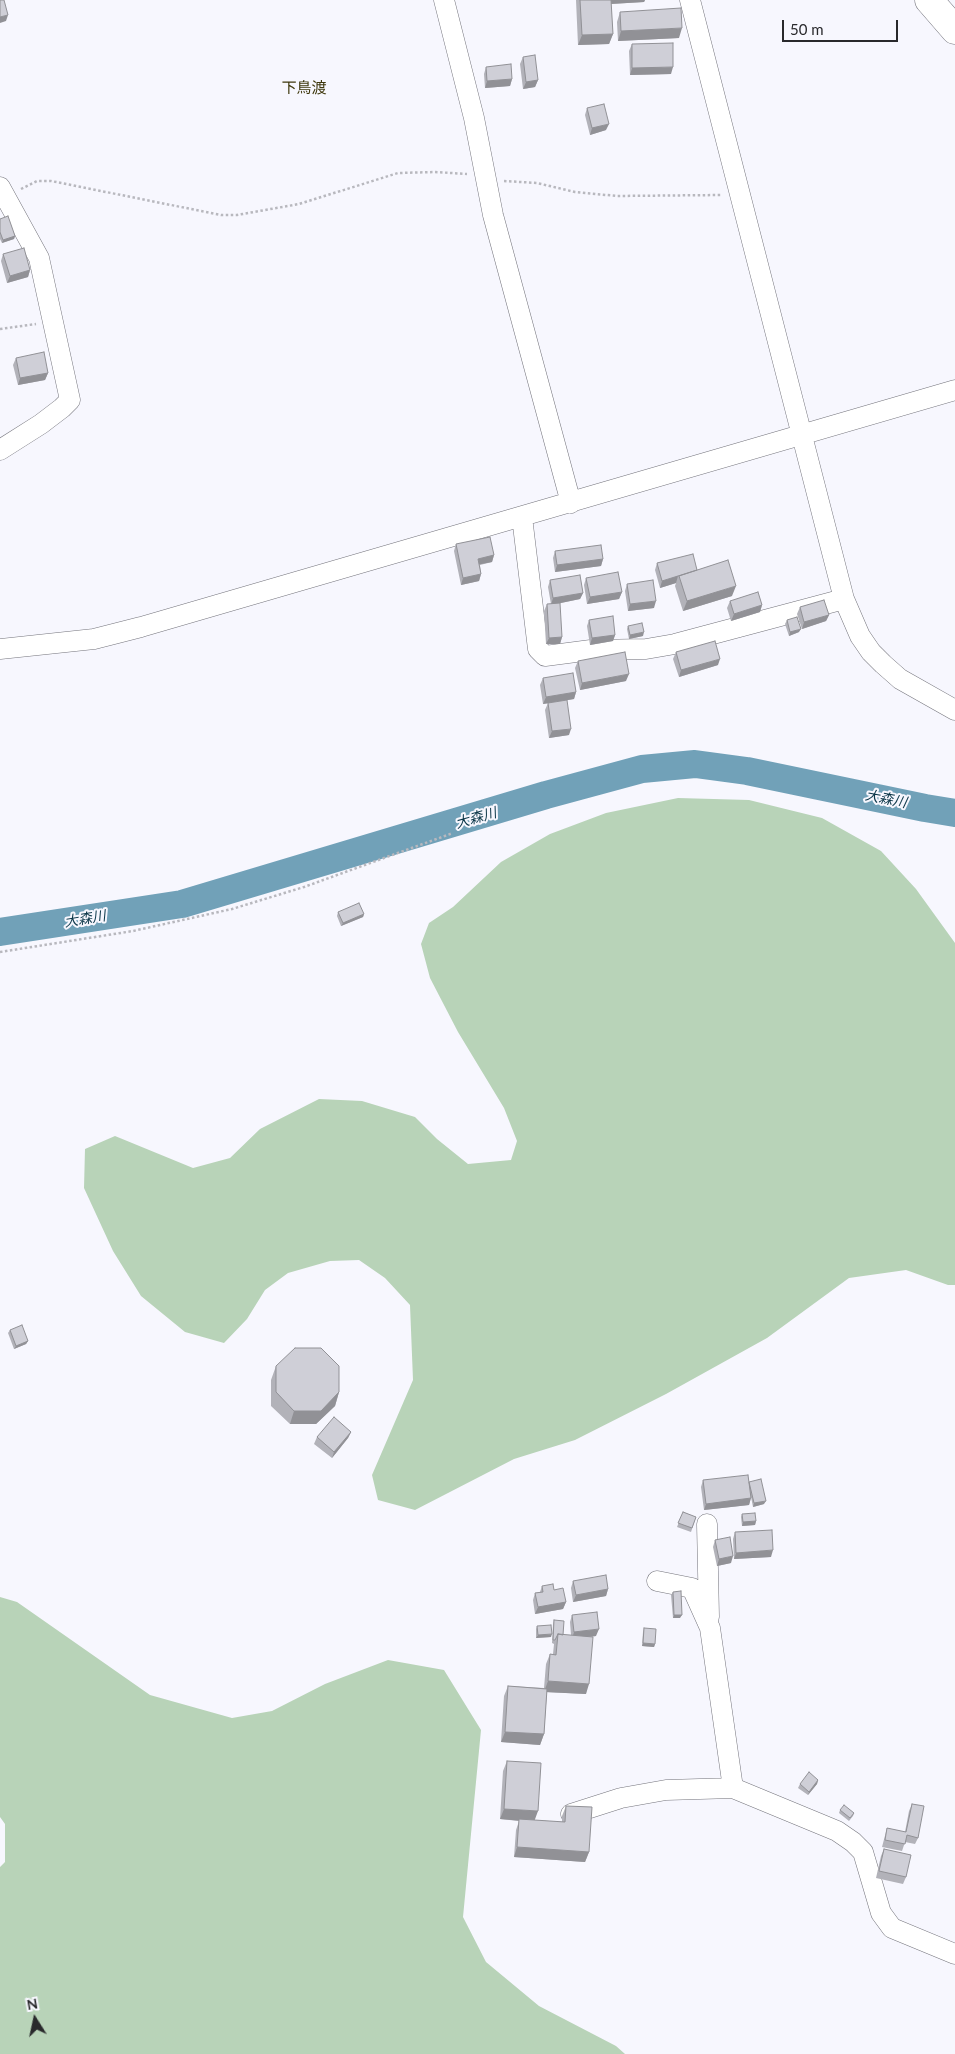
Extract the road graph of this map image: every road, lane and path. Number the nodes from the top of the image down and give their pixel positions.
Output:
1 (444, 0) edge
2 (690, 0) edge
3 (929, 0) edge
4 (955, 30) edge
5 (485, 177) junction
6 (1, 190) edge
7 (740, 194) junction
8 (53, 322) junction
9 (0, 329) edge
10 (955, 390) edge
11 (801, 435) junction
12 (0, 450) edge
13 (571, 503) junction
14 (522, 517) junction
15 (844, 598) junction
16 (0, 648) edge
17 (955, 710) edge
18 (453, 833) dead end
19 (0, 952) edge
20 (707, 1524) dead end
21 (657, 1581) dead end
22 (710, 1628) junction
23 (733, 1788) junction
24 (571, 1814) edge
25 (955, 1954) edge

1 - 5 street
2 - 7 street
3 - 4 highway
5 - 6 path
5 - 7 path
5 - 13 street
6 - 8 street
7 - 11 street
8 - 9 path
8 - 12 street
10 - 11 street
11 - 13 street
11 - 15 street
13 - 14 street
14 - 15 street
14 - 16 street
15 - 17 street
18 - 19 path
20 - 22 street
21 - 22 street
22 - 23 street
23 - 24 street
23 - 25 street

